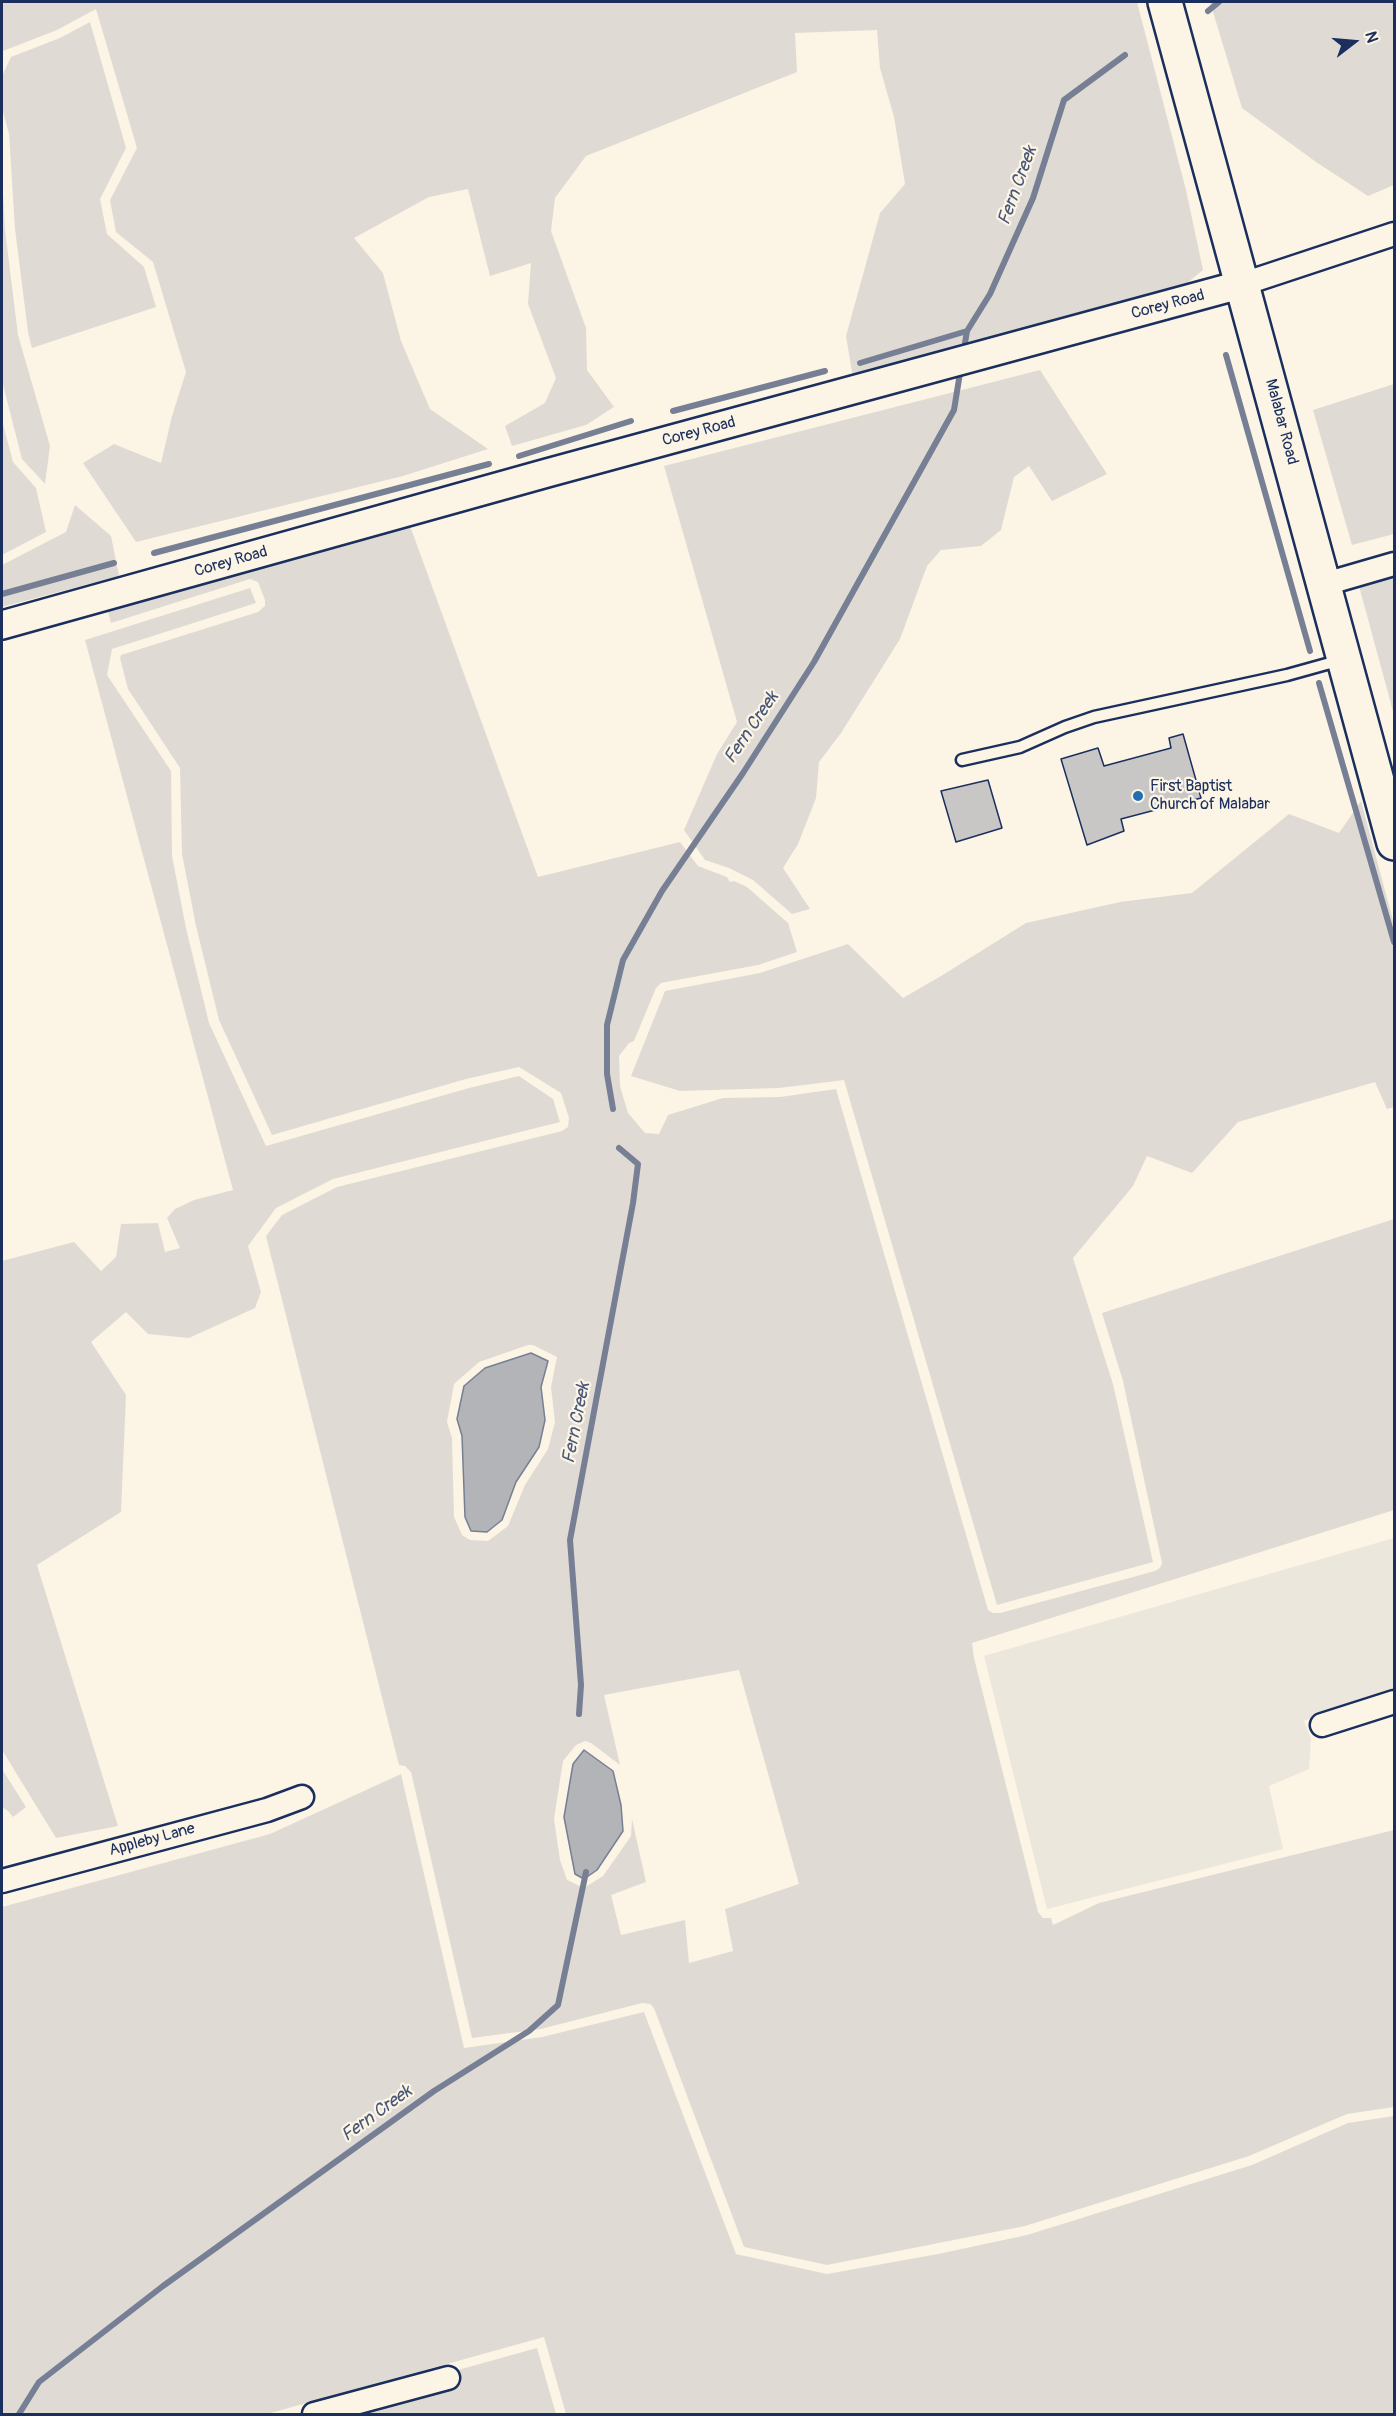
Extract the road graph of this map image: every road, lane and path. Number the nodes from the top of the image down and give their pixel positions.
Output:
1 (1165, 2) edge
2 (1395, 234) edge
3 (1243, 284) junction
4 (1395, 564) edge
5 (1325, 584) junction
6 (2, 625) edge
7 (1345, 659) junction
8 (962, 760) dead end
9 (1395, 843) edge
10 (1395, 1702) edge
11 (1322, 1725) dead end
12 (302, 1797) dead end
13 (2, 1881) edge
14 (448, 2378) dead end
15 (314, 2415) edge

1 - 3 main road, Malabar Road
2 - 3 street, Corey Road
3 - 5 main road, Malabar Road
3 - 6 street, Corey Road
4 - 5 street
5 - 7 main road, Malabar Road
7 - 8 lane
7 - 9 main road, Malabar Road
10 - 11 street
12 - 13 street, Appleby Lane
14 - 15 street

